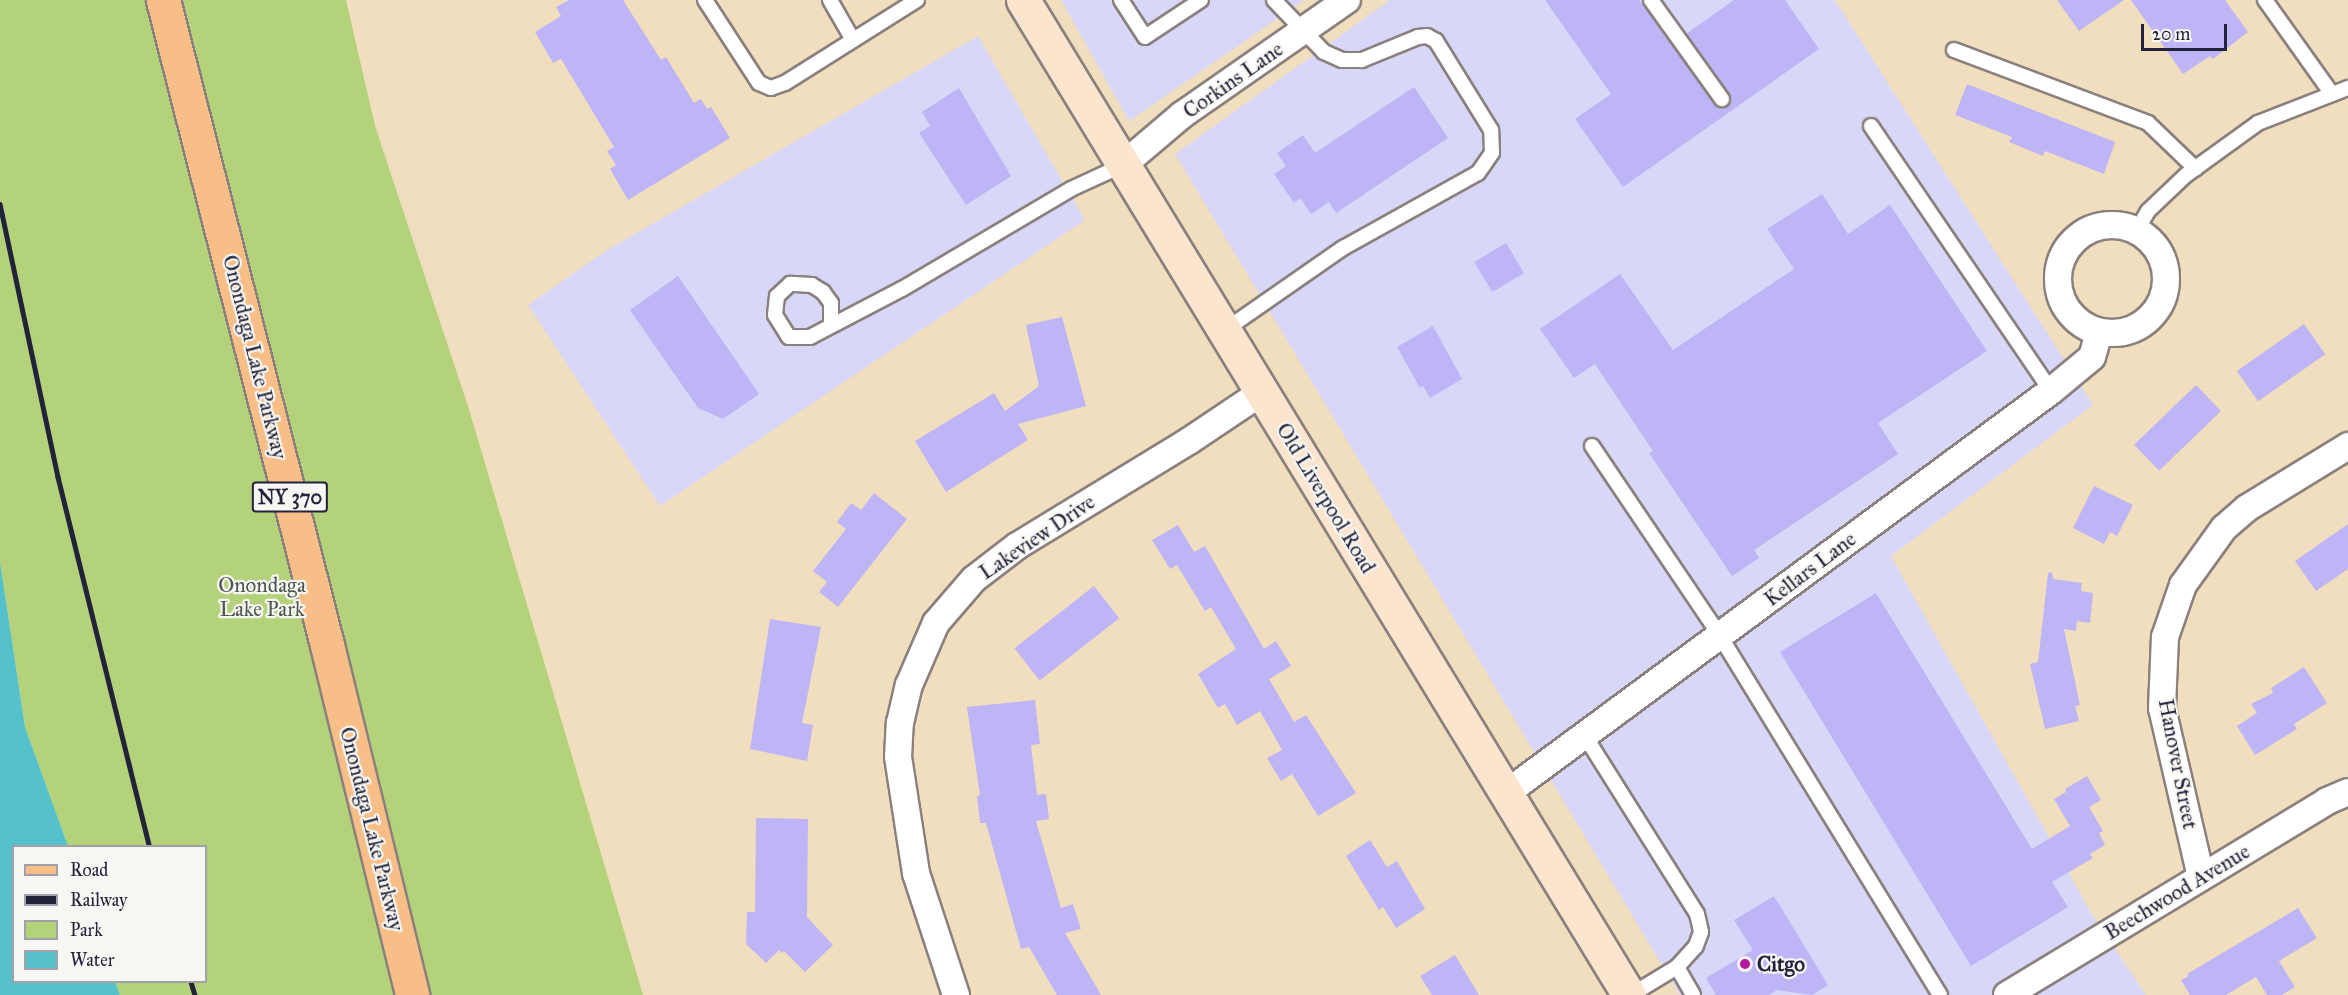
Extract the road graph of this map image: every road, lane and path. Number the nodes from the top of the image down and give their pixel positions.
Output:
1 (163, 0) edge
2 (705, 0) edge
3 (830, 0) edge
4 (917, 0) edge
5 (1023, 0) edge
6 (1121, 0) edge
7 (1201, 0) edge
8 (1274, 0) edge
9 (1347, 0) edge
10 (1651, 0) edge
11 (2265, 0) edge
12 (1305, 30) junction
13 (853, 40) junction
14 (1954, 50) dead end
15 (2348, 88) edge
16 (2332, 94) junction
17 (1722, 99) dead end
18 (1871, 126) dead end
19 (1123, 165) junction
20 (2196, 169) junction
21 (2137, 230) junction
22 (831, 326) junction
23 (1225, 330) junction
24 (2099, 332) junction
25 (2051, 391) junction
26 (1262, 392) junction
27 (1592, 446) dead end
28 (2348, 446) edge
29 (1720, 636) junction
30 (1585, 736) junction
31 (2348, 792) edge
32 (1505, 794) junction
33 (2201, 877) junction
34 (1677, 967) junction
35 (412, 995) edge
36 (956, 995) edge
37 (1630, 995) edge
38 (1693, 995) edge
39 (1940, 995) edge
40 (2007, 995) edge

1 - 35 main road, Onondaga Lake Parkway / NY 370
2 - 13 lane
3 - 13 lane
4 - 13 lane
5 - 19 main road, Old Liverpool Road
6 - 7 lane
8 - 12 lane
9 - 12 street, Corkins Lane
10 - 17 lane
11 - 16 lane
12 - 19 street, Corkins Lane
12 - 23 lane
14 - 20 lane
15 - 16 lane
16 - 20 lane
18 - 25 lane
19 - 22 lane
19 - 23 main road, Old Liverpool Road
20 - 21 lane
21 - 24 street
21 - 24 street
22 - 22 lane
23 - 26 main road, Old Liverpool Road
24 - 25 street, Kellars Lane
25 - 29 street, Kellars Lane
26 - 32 main road, Old Liverpool Road
26 - 36 street, Lakeview Drive
27 - 29 lane
28 - 33 street, Hanover Street
29 - 30 street, Kellars Lane
29 - 39 lane
30 - 32 street, Kellars Lane
30 - 34 lane
31 - 33 street, Beechwood Avenue
32 - 37 main road, Old Liverpool Road
33 - 40 street, Beechwood Avenue
34 - 37 lane
34 - 38 lane

